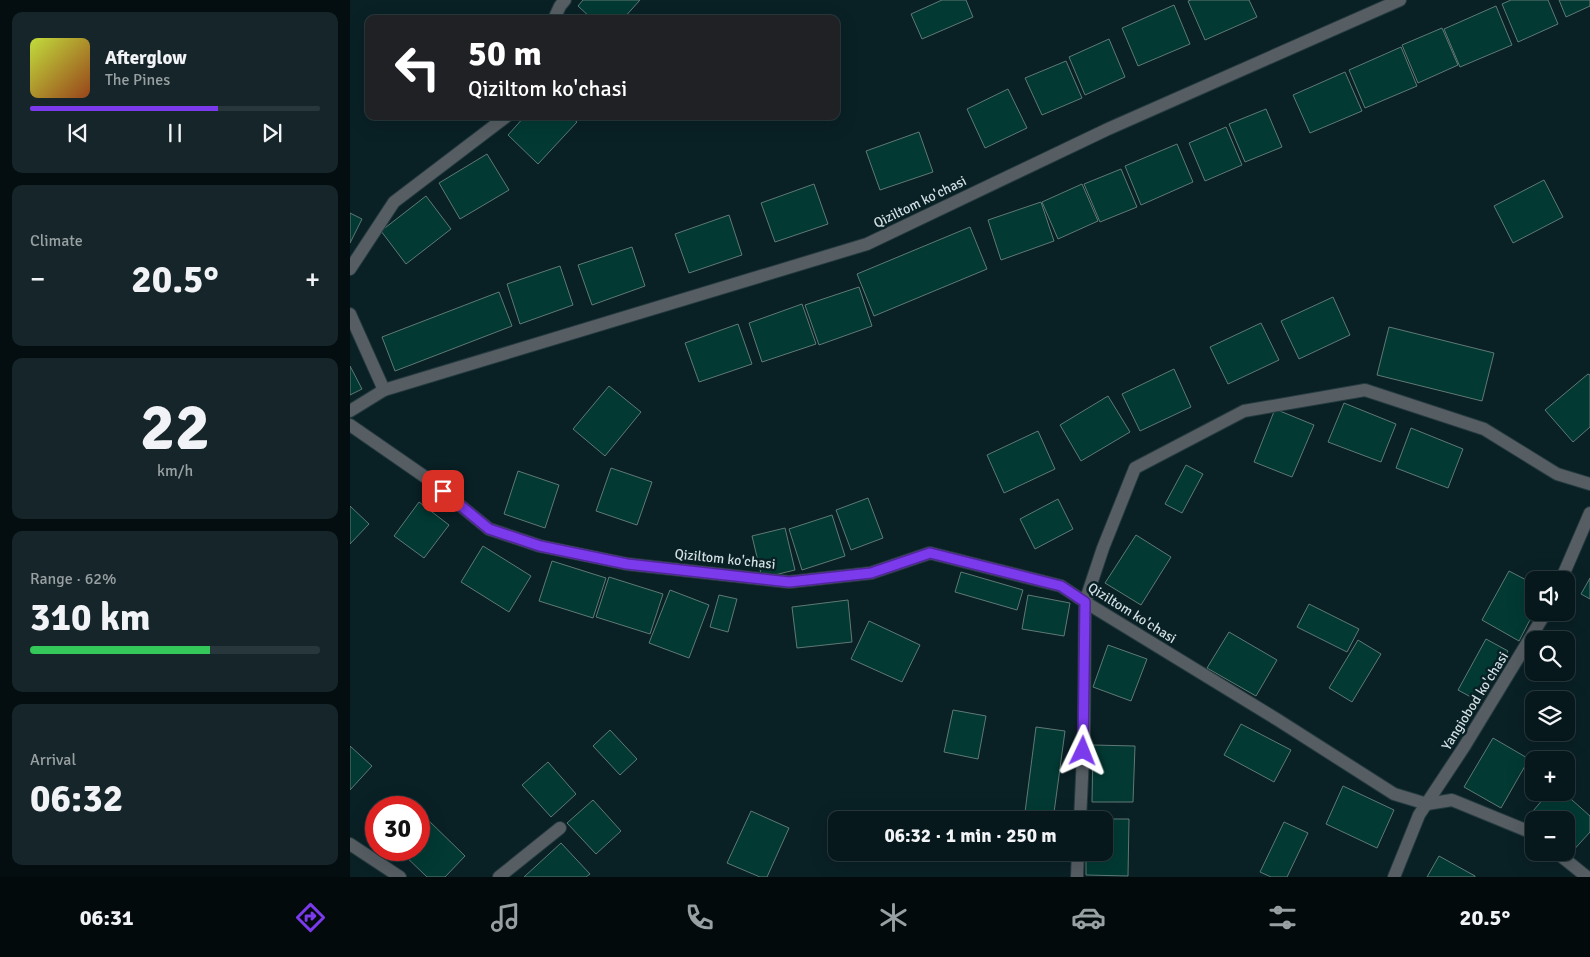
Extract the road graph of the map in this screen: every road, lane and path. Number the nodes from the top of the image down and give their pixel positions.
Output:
1 (565, 0) edge
2 (1400, 0) edge
3 (556, 15) edge
4 (502, 120) edge
5 (350, 269) edge
6 (350, 314) edge
7 (384, 390) junction
8 (350, 411) edge
9 (350, 425) edge
10 (1590, 484) edge
11 (1590, 512) edge
12 (1565, 571) edge
13 (1085, 602) junction
14 (1541, 621) edge
15 (1427, 804) junction
16 (1080, 811) edge
17 (560, 828) dead end
18 (1525, 830) edge
19 (350, 844) edge
20 (1078, 861) edge
21 (1567, 861) edge
22 (400, 877) edge
23 (499, 877) edge
24 (1077, 877) edge
25 (1394, 877) edge
26 (1587, 877) edge

1 - 3 street
2 - 7 street, Qiziltom ko'chasi
4 - 5 street
6 - 7 street
7 - 8 street, Qiziltom ko'chasi
9 - 13 street, Qiziltom ko'chasi
10 - 13 street
11 - 12 street
13 - 15 street, Qiziltom ko'chasi
13 - 16 street
14 - 15 street, Yangiobod ko'chasi
15 - 18 street
15 - 25 street, Yangiobod ko'chasi
17 - 23 street
19 - 22 street
20 - 24 street
21 - 26 street

